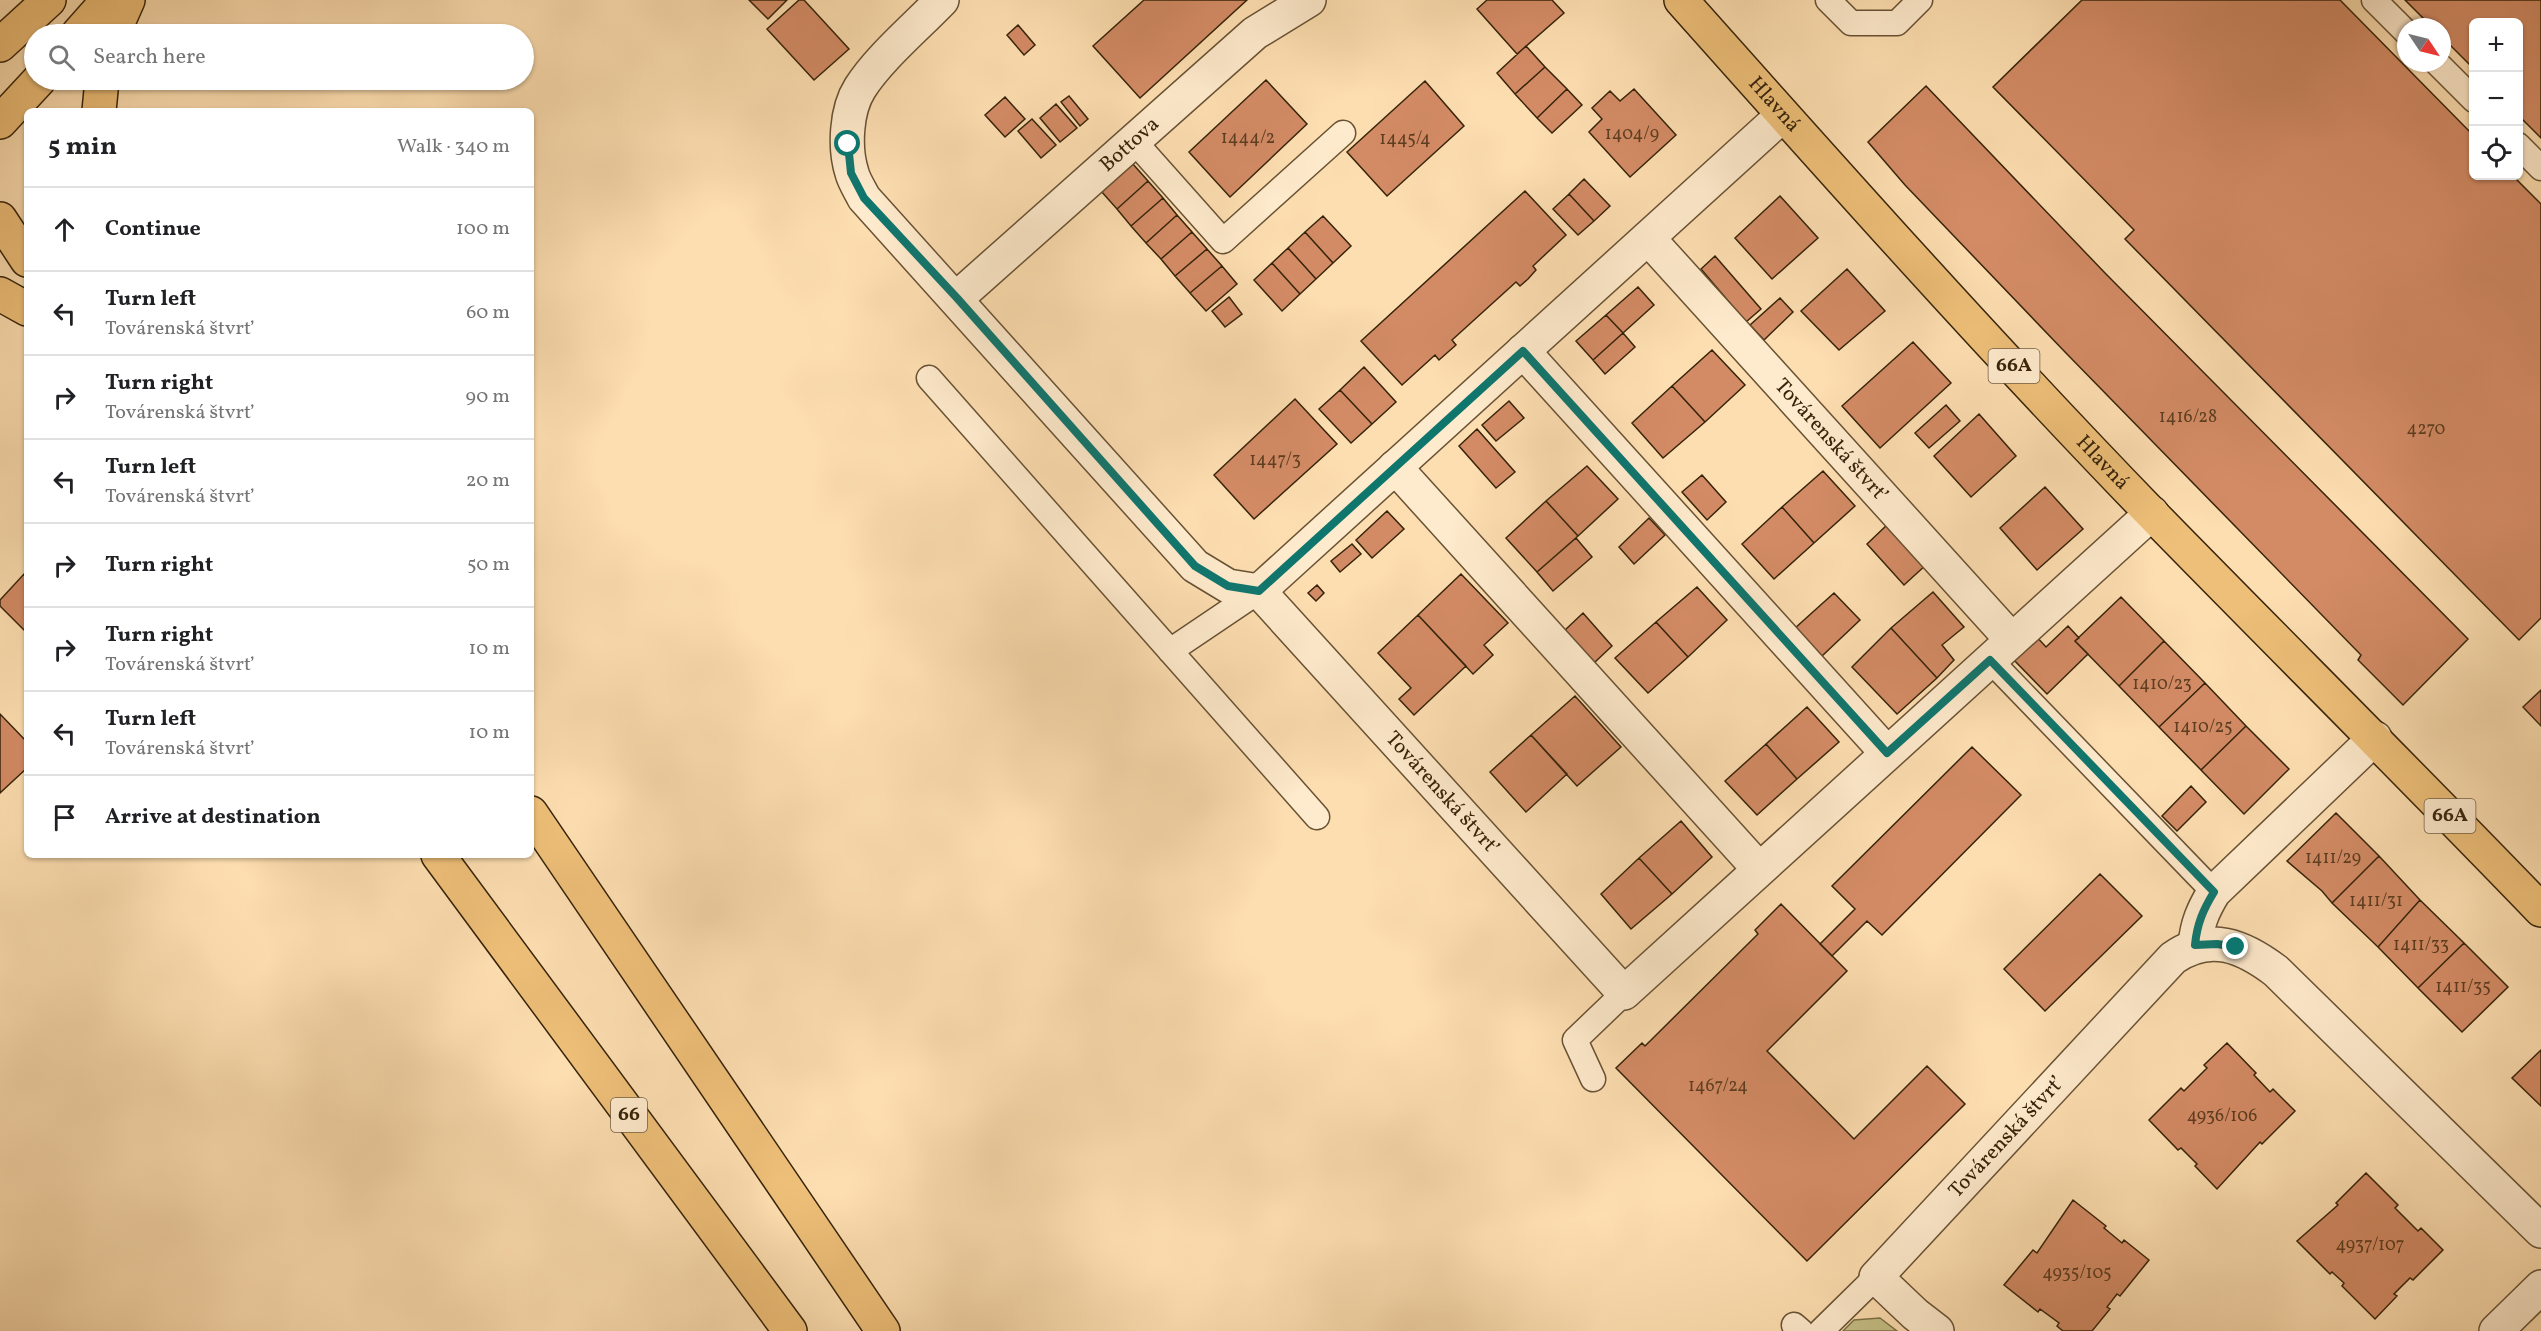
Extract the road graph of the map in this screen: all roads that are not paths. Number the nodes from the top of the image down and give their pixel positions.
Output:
1 (49, 0) edge
2 (108, 0) edge
3 (128, 0) edge
4 (942, 0) edge
5 (1309, 0) edge
6 (1682, 0) edge
7 (1828, 0) edge
8 (1920, 0) edge
9 (2374, 0) edge
10 (2397, 23) edge
11 (87, 24) edge
12 (117, 24) edge
13 (0, 45) edge
14 (2446, 72) edge
15 (29, 90) edge
16 (101, 90) edge
17 (2469, 95) edge
18 (11, 108) edge
19 (99, 108) edge
20 (1784, 115) junction
21 (1343, 133) dead end
22 (1134, 141) junction
23 (2523, 151) edge
24 (2541, 168) edge
25 (0, 219) edge
26 (1648, 238) junction
27 (24, 255) edge
28 (0, 294) edge
29 (957, 298) junction
30 (24, 307) edge
31 (1523, 351) junction
32 (929, 378) dead end
33 (1395, 467) junction
34 (2152, 513) junction
35 (1259, 591) junction
36 (2001, 650) junction
37 (1170, 651) junction
38 (2375, 738) junction
39 (1887, 753) junction
40 (534, 817) edge
41 (1317, 817) dead end
42 (440, 858) edge
43 (1759, 869) junction
44 (2214, 892) junction
45 (2541, 910) edge
46 (2195, 945) junction
47 (1623, 993) junction
48 (1593, 1079) dead end
49 (2541, 1231) edge
50 (1876, 1277) junction
51 (2541, 1287) edge
52 (790, 1331) edge
53 (883, 1331) edge
54 (1821, 1331) edge
55 (1937, 1331) edge
56 (2496, 1331) edge

1 - 13 main road
2 - 11 main road
3 - 12 main road
4 - 29 street
5 - 22 street, Bottova
6 - 20 main road, Hlavná / 66A
7 - 8 lane
9 - 10 lane
14 - 17 lane
15 - 18 main road
16 - 19 main road
20 - 26 street
20 - 34 main road, Hlavná / 66A
21 - 22 lane
22 - 29 street, Bottova
23 - 24 lane
25 - 27 main road
26 - 31 street
26 - 36 street, Továrenská štvrť
28 - 30 main road
29 - 35 street
31 - 33 street
31 - 39 street
32 - 37 lane
33 - 35 street
33 - 43 street
34 - 36 street
34 - 38 main road, Hlavná / 66A
35 - 37 lane
35 - 47 street, Továrenská štvrť
36 - 39 street
36 - 44 lane
37 - 41 lane
38 - 44 street
38 - 45 main road, Hlavná / 66A
39 - 43 street
40 - 53 main road
42 - 52 main road, 66
43 - 47 street
44 - 46 street
46 - 49 street
46 - 50 street, Továrenská štvrť
47 - 48 lane
50 - 54 lane
50 - 55 street
51 - 56 street

